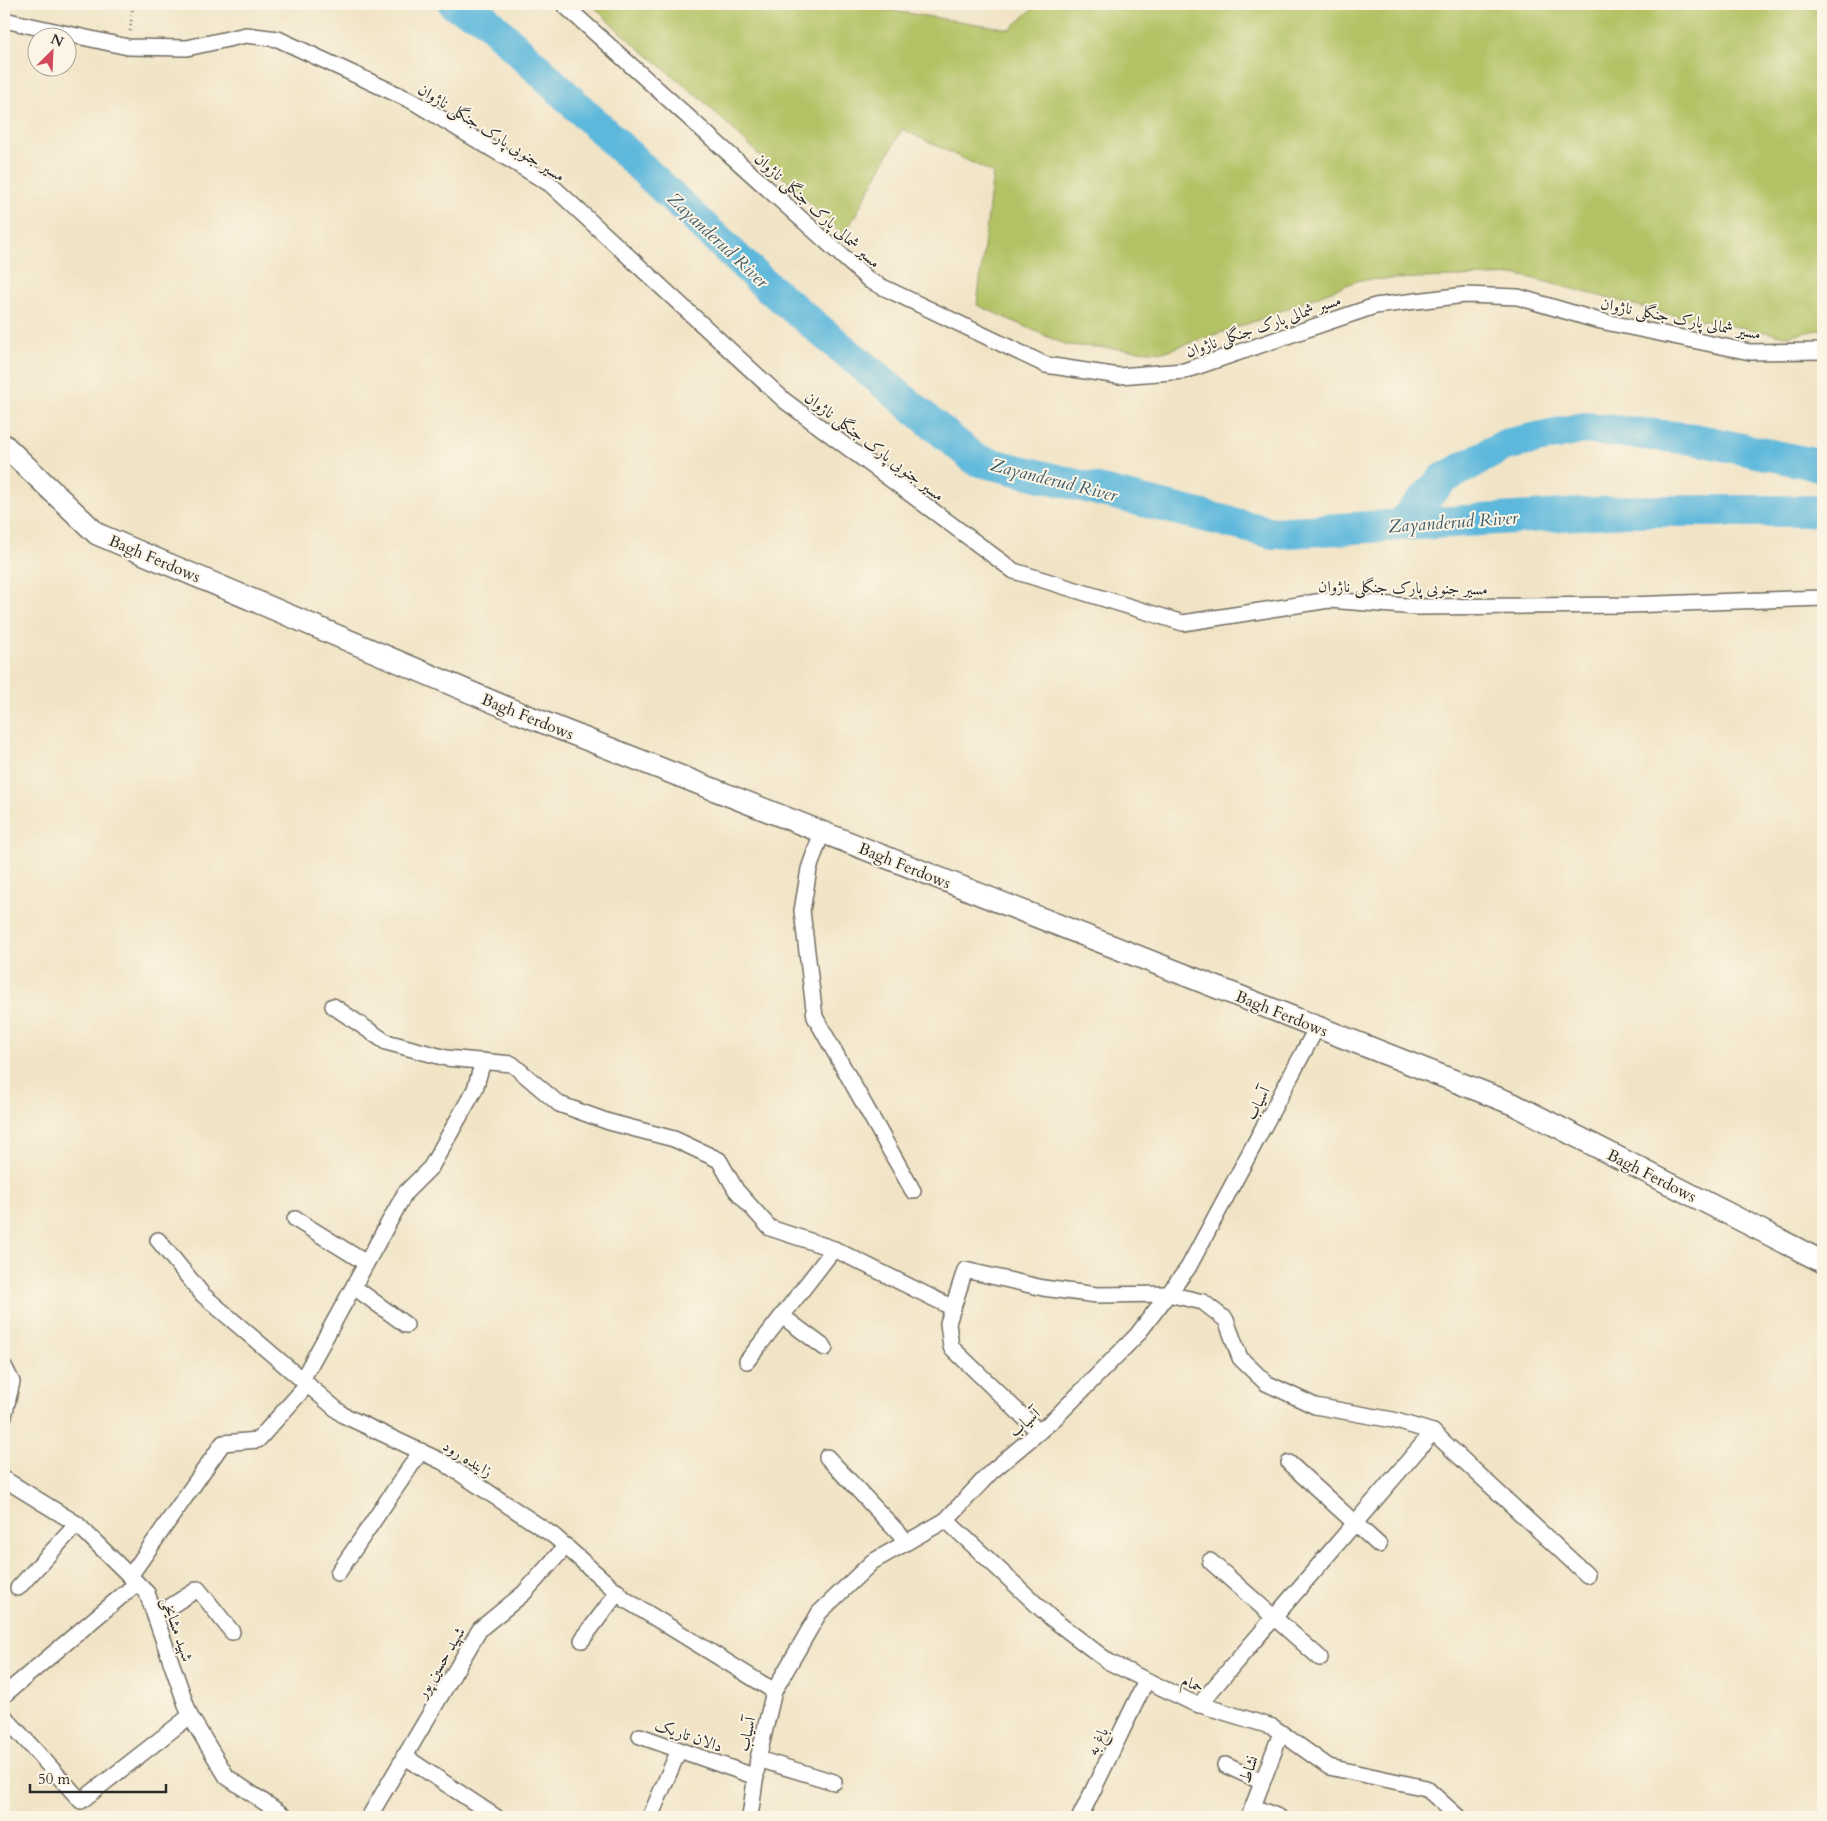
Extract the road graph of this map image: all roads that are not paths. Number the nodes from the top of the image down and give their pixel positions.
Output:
1 (563, 4) edge
2 (4, 20) edge
3 (1823, 351) edge
4 (4, 445) edge
5 (1823, 598) edge
6 (822, 832) junction
7 (333, 1006) dead end
8 (1317, 1027) junction
9 (483, 1061) junction
10 (912, 1191) dead end
11 (295, 1218) dead end
12 (158, 1240) dead end
13 (834, 1249) junction
14 (1823, 1262) edge
15 (366, 1263) junction
16 (354, 1287) junction
17 (1168, 1294) junction
18 (953, 1308) junction
19 (782, 1316) junction
20 (406, 1325) dead end
21 (825, 1348) dead end
22 (746, 1361) dead end
23 (4, 1366) edge
24 (305, 1382) junction
25 (4, 1416) edge
26 (1039, 1432) junction
27 (1433, 1432) junction
28 (421, 1451) junction
29 (828, 1457) dead end
30 (1289, 1463) dead end
31 (4, 1479) edge
32 (946, 1520) junction
33 (77, 1524) junction
34 (1356, 1524) junction
35 (907, 1542) junction
36 (1379, 1545) dead end
37 (566, 1546) junction
38 (1210, 1561) dead end
39 (338, 1573) dead end
40 (1587, 1576) dead end
41 (133, 1579) junction
42 (18, 1588) dead end
43 (618, 1592) junction
44 (155, 1616) junction
45 (1274, 1618) junction
46 (232, 1632) dead end
47 (582, 1640) dead end
48 (1320, 1658) dead end
49 (1146, 1680) junction
50 (774, 1692) junction
51 (4, 1695) edge
52 (1199, 1705) junction
53 (4, 1716) edge
54 (190, 1716) junction
55 (1281, 1733) junction
56 (640, 1736) dead end
57 (679, 1750) junction
58 (404, 1756) junction
59 (758, 1759) junction
60 (1225, 1765) dead end
61 (756, 1777) junction
62 (834, 1782) dead end
63 (1262, 1782) junction
64 (1251, 1812) edge
65 (286, 1817) edge
66 (369, 1817) edge
67 (496, 1817) edge
68 (650, 1817) edge
69 (750, 1817) edge
70 (1080, 1817) edge
71 (1278, 1817) edge
72 (1458, 1817) edge

1 - 3 street, مسیر شمالی پارک جنگلی ناژوان
2 - 5 street, مسیر جنوبی پارک جنگلی ناژوان
4 - 6 street, Bagh Ferdows
6 - 8 street, Bagh Ferdows
6 - 10 street
7 - 9 street
8 - 14 street, Bagh Ferdows
8 - 17 street, آسیاب
9 - 13 street
9 - 15 street
11 - 15 street
12 - 24 street, زاینده رود
13 - 18 street
13 - 19 street
15 - 16 street
16 - 20 street
16 - 24 street
17 - 18 street
17 - 26 street, آسیاب
17 - 27 street
18 - 26 street
19 - 21 street
19 - 22 street
23 - 25 street
24 - 28 street, زاینده رود
24 - 41 street
26 - 32 street, آسیاب
27 - 34 street
27 - 40 street
28 - 37 street, زاینده رود
28 - 39 street
29 - 35 street
30 - 34 street
31 - 33 street, شهید مشایخی
32 - 35 street, آسیاب
32 - 49 street, حمام
33 - 41 street, شهید مشایخی
33 - 42 street
34 - 36 street
34 - 45 street
35 - 50 street, آسیاب
37 - 43 street, زاینده رود
37 - 58 street, شهید حسین پور
38 - 45 street
41 - 44 street, شهید مشایخی
41 - 51 street
43 - 47 street
43 - 50 street, زاینده رود
44 - 46 street
44 - 54 street, شهید مشایخی
45 - 48 street
45 - 52 street
49 - 52 street, حمام
49 - 70 street, باغ به
50 - 59 street, آسیاب
52 - 55 street, حمام
53 - 54 street
54 - 65 street, شهید مشایخی
55 - 63 street, نشاط
55 - 72 street, حمام
56 - 57 street, دالان تاریک
57 - 61 street, دالان تاریک
57 - 68 street
58 - 66 street, شهید حسین پور
58 - 67 street
59 - 61 street, آسیاب
59 - 62 street
60 - 63 street
61 - 69 street, آسیاب
63 - 64 street, نشاط
64 - 71 street

